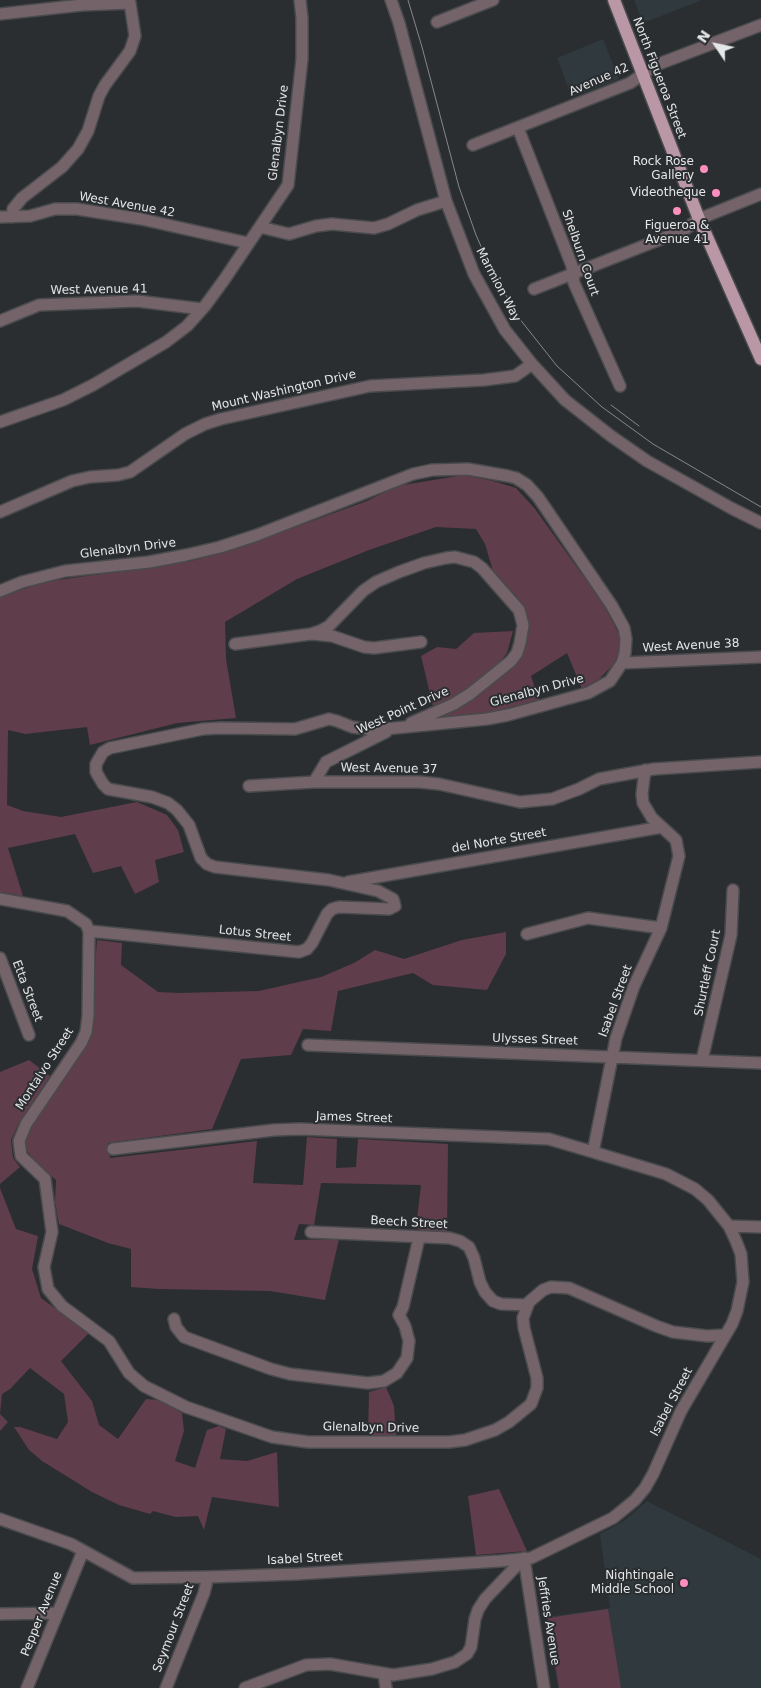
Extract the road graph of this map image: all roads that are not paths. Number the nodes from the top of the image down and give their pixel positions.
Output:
1 (300, 0) edge
2 (391, 0) edge
3 (492, 0) edge
4 (614, 0) edge
5 (0, 14) edge
6 (437, 22) dead end
7 (761, 25) edge
8 (643, 74) junction
9 (518, 128) junction
10 (473, 145) dead end
11 (761, 194) edge
12 (446, 201) junction
13 (0, 217) edge
14 (12, 217) junction
15 (699, 220) junction
16 (260, 227) junction
17 (248, 243) junction
18 (573, 274) junction
19 (534, 290) dead end
20 (202, 309) junction
21 (0, 321) edge
22 (761, 359) edge
23 (532, 364) junction
24 (620, 386) dead end
25 (0, 422) edge
26 (0, 512) edge
27 (761, 523) edge
28 (0, 591) edge
29 (311, 634) junction
30 (421, 642) dead end
31 (235, 644) dead end
32 (761, 657) edge
33 (622, 662) junction
34 (395, 728) junction
35 (761, 762) edge
36 (646, 770) junction
37 (314, 782) junction
38 (249, 786) dead end
39 (662, 827) junction
40 (342, 883) junction
41 (733, 890) dead end
42 (0, 899) edge
43 (395, 906) joint
44 (661, 928) junction
45 (89, 932) junction
46 (527, 934) dead end
47 (0, 958) edge
48 (29, 1035) dead end
49 (308, 1045) dead end
50 (612, 1056) junction
51 (702, 1060) junction
52 (761, 1063) edge
53 (113, 1148) dead end
54 (593, 1152) junction
55 (45, 1179) joint
56 (729, 1226) junction
57 (761, 1227) edge
58 (311, 1232) dead end
59 (420, 1238) junction
60 (528, 1305) junction
61 (174, 1319) dead end
62 (725, 1335) junction
63 (0, 1519) edge
64 (83, 1552) junction
65 (524, 1558) junction
66 (208, 1577) junction
67 (57, 1613) junction
68 (0, 1614) edge
69 (384, 1674) junction
70 (27, 1688) edge
71 (166, 1688) edge
72 (245, 1688) edge
73 (386, 1688) edge
74 (544, 1688) edge

1 - 16 street, Glenalbyn Drive
2 - 12 street, Marmion Way
3 - 6 street
4 - 8 main road, North Figueroa Street
5 - 14 street
7 - 8 street, Avenue 42
8 - 9 street, Avenue 42
8 - 15 main road, North Figueroa Street
9 - 10 street, Avenue 42
9 - 18 street, Shelburn Court
11 - 15 street
12 - 16 street
12 - 23 street, Marmion Way
13 - 14 street, West Avenue 42
14 - 17 street, West Avenue 42
15 - 18 street
15 - 22 main road, North Figueroa Street
16 - 17 street, Glenalbyn Drive
17 - 20 street, Glenalbyn Drive
18 - 19 street
18 - 24 street, Shelburn Court
20 - 21 street, West Avenue 41
20 - 25 street, Glenalbyn Drive
23 - 26 street, Mount Washington Drive
23 - 27 street, Marmion Way
28 - 33 street, Glenalbyn Drive
29 - 30 street
29 - 31 street, West Point Drive
29 - 34 street, West Point Drive
32 - 33 street, West Avenue 38
33 - 34 street, Glenalbyn Drive
34 - 37 street, West Point Drive
34 - 40 street, Glenalbyn Drive
35 - 36 street, West Avenue 37
36 - 37 street, West Avenue 37
36 - 39 street, Isabel Street
37 - 38 street, West Avenue 37
39 - 40 street, del Norte Street
39 - 44 street, Isabel Street
40 - 43 street, Glenalbyn Drive
41 - 51 street, Shurtleff Court
42 - 45 street
43 - 45 street, Lotus Street
44 - 46 street
44 - 50 street, Isabel Street
45 - 55 street, Montalvo Street
47 - 48 street, Etta Street
49 - 50 street, Ulysses Street
50 - 51 street, Ulysses Street
50 - 54 street, Isabel Street
51 - 52 street, Ulysses Street
53 - 54 street, James Street
54 - 56 street, Isabel Street
55 - 60 street, Glenalbyn Drive
56 - 57 street
56 - 62 street, Isabel Street
58 - 59 street, Beech Street
59 - 60 street, Beech Street
59 - 61 street
60 - 62 street
62 - 65 street, Isabel Street
63 - 64 street, Isabel Street
64 - 66 street, Isabel Street
64 - 67 street, Pepper Avenue
65 - 66 street, Isabel Street
65 - 69 street
65 - 74 street, Jeffries Avenue
66 - 71 street, Seymour Street
67 - 68 street
67 - 70 street, Pepper Avenue
69 - 72 street
69 - 73 street

